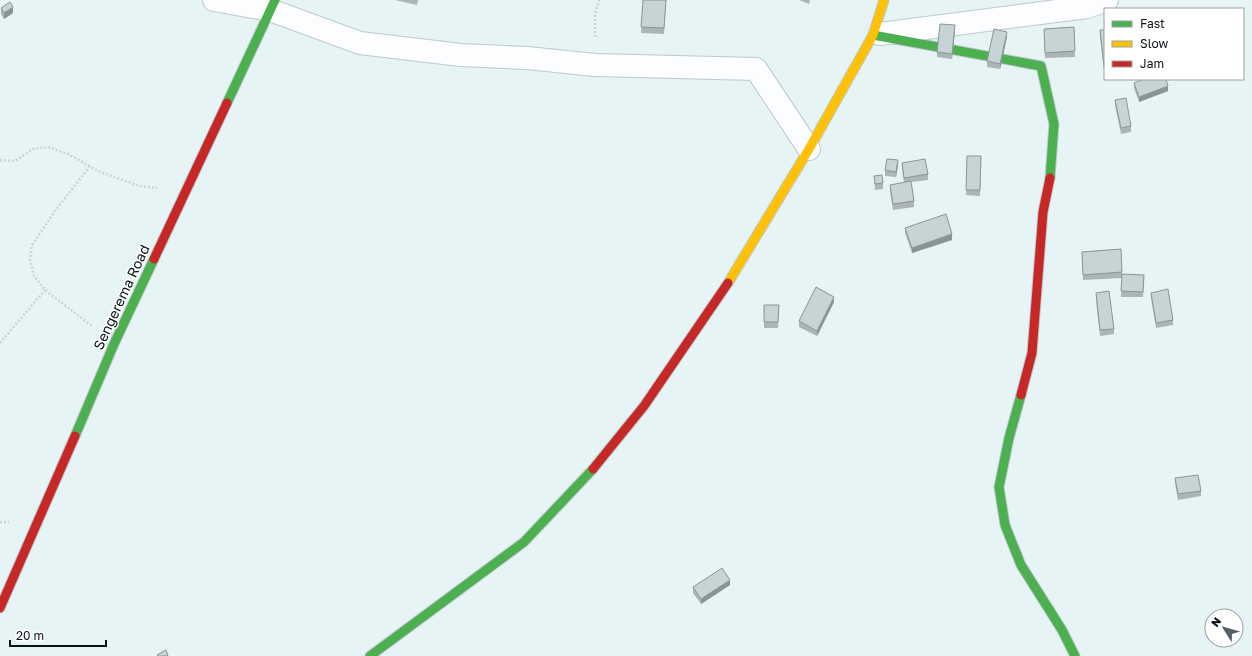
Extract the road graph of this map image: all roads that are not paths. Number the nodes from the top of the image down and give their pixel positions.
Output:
1 (214, 0) edge
2 (884, 0) edge
3 (1107, 0) edge
4 (272, 5) edge
5 (873, 35) junction
6 (809, 149) junction
7 (0, 608) edge
8 (370, 656) edge
9 (1075, 656) edge

1 - 4 street
2 - 5 street
3 - 5 street
4 - 6 street
4 - 7 street, Sengerema Road
5 - 6 street
5 - 9 street
6 - 8 street

